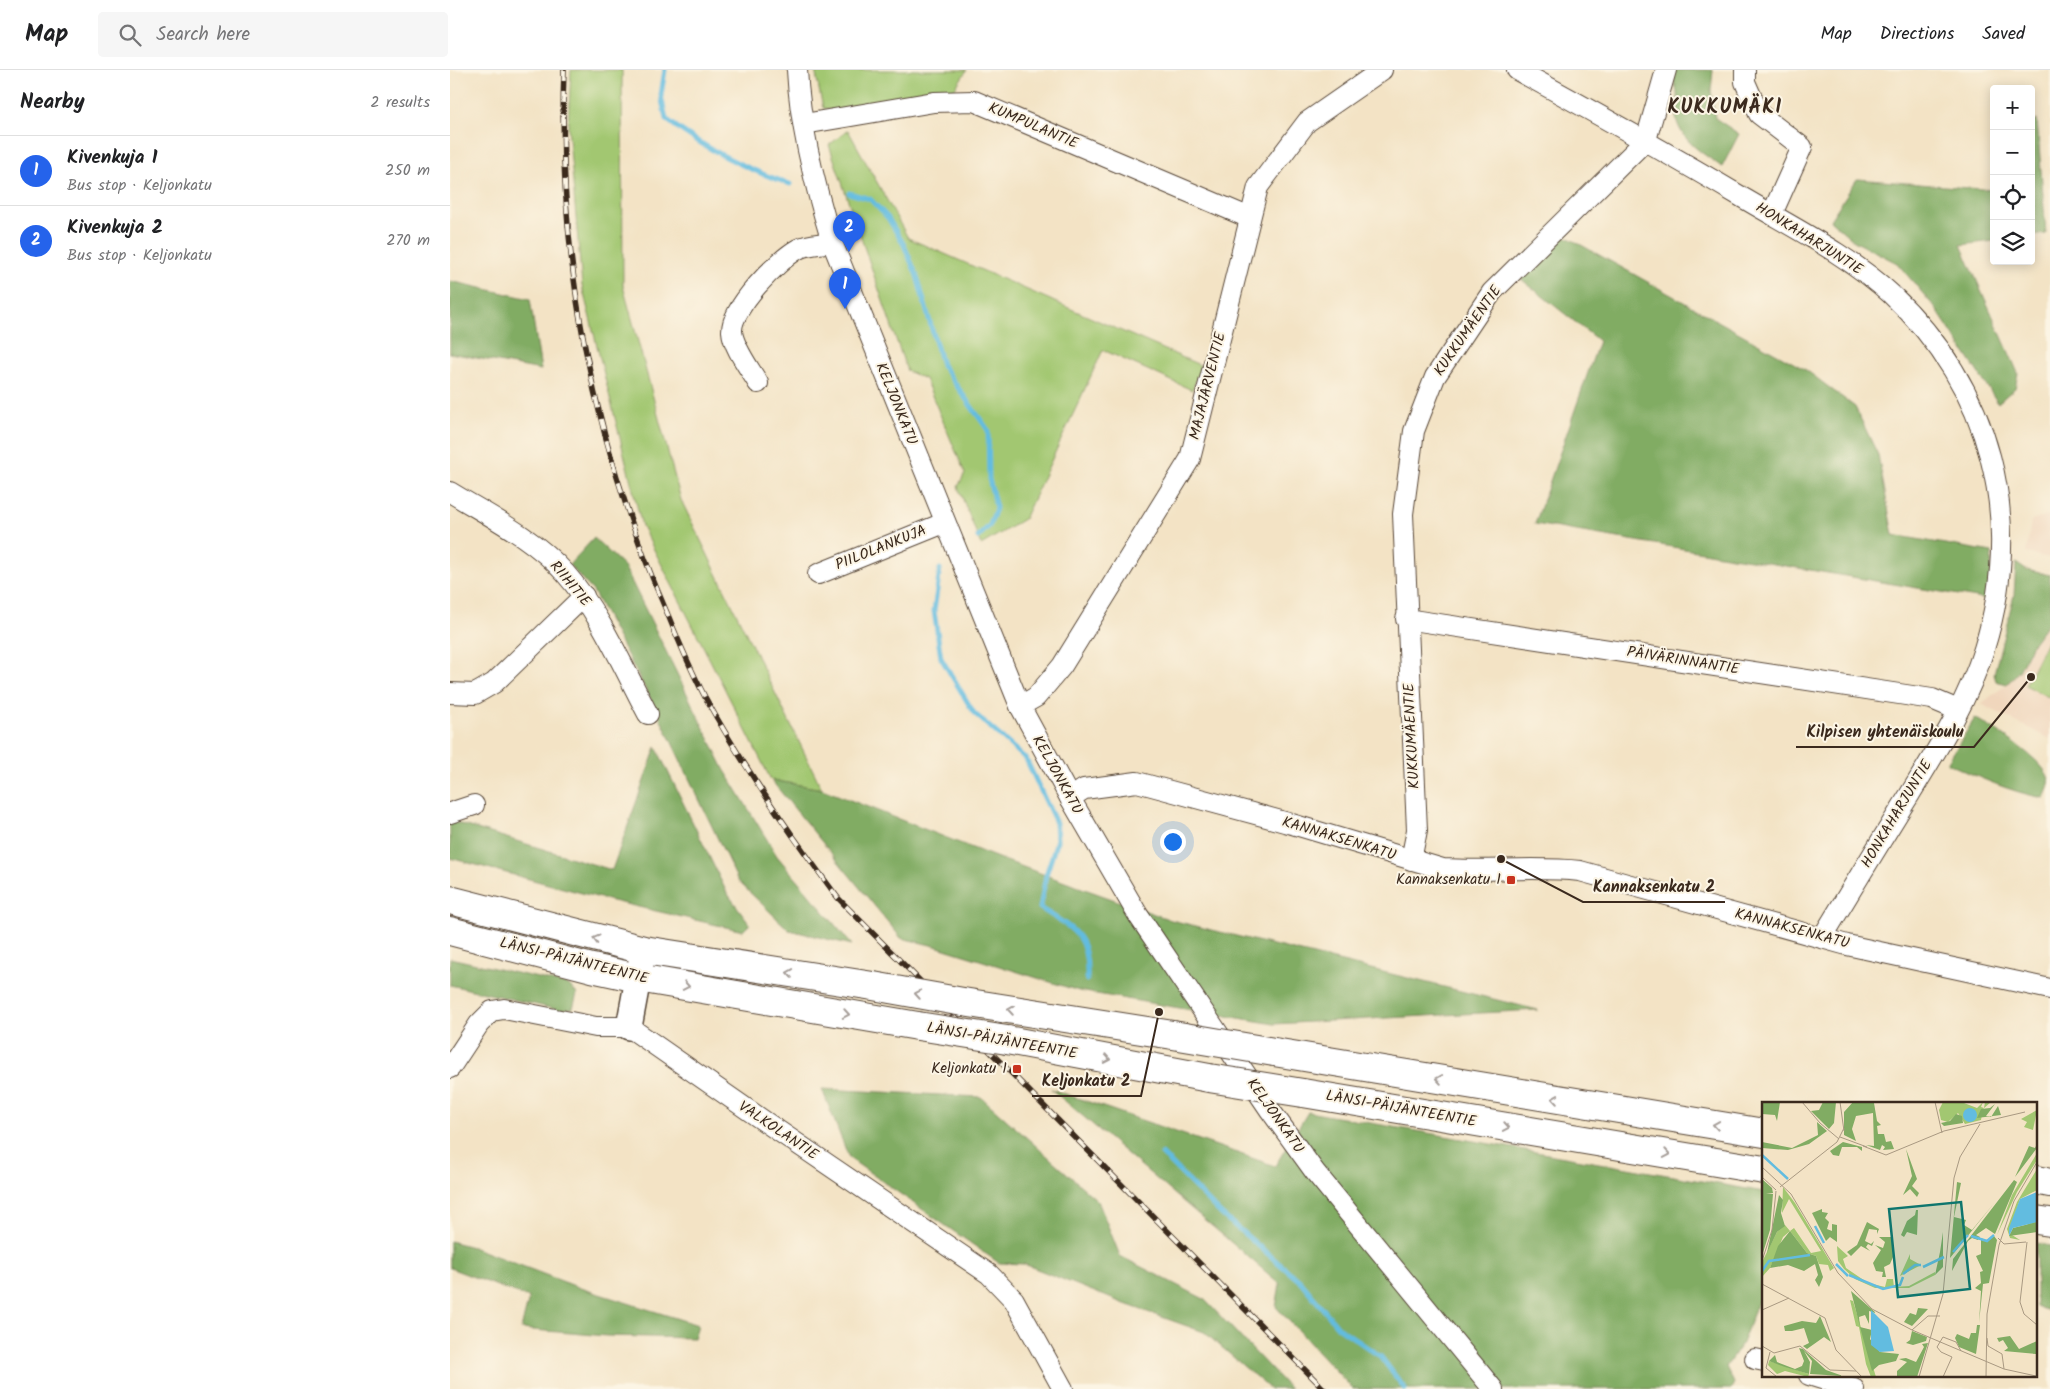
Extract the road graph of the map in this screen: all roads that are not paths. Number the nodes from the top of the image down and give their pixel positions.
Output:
1 (798, 70) edge
2 (1382, 70) edge
3 (1517, 70) edge
4 (1666, 70) edge
5 (1745, 70) edge
6 (804, 124) junction
7 (1646, 140) junction
8 (1776, 205) dead end
9 (1250, 218) junction
10 (832, 242) junction
11 (758, 383) dead end
12 (450, 492) edge
13 (944, 522) junction
14 (818, 574) dead end
15 (584, 596) junction
16 (1406, 619) junction
17 (450, 693) edge
18 (1020, 706) junction
19 (1958, 710) junction
20 (648, 714) dead end
21 (1070, 798) junction
22 (474, 805) dead end
23 (450, 813) edge
24 (1411, 860) junction
25 (450, 900) edge
26 (450, 930) edge
27 (1822, 938) junction
28 (644, 950) junction
29 (638, 978) junction
30 (2050, 989) edge
31 (629, 1027) junction
32 (450, 1068) edge
33 (1762, 1133) edge
34 (1762, 1170) edge
35 (1812, 1376) edge
36 (1063, 1389) edge
37 (1493, 1389) edge
38 (1854, 1389) edge

1 - 6 street, KELJONKATU
2 - 9 street, MAJAJÄRVENTIE
3 - 7 street
4 - 7 street, KUKKUMÄENTIE
5 - 8 street
6 - 9 street, KUMPULANTIE
6 - 10 street, KELJONKATU
7 - 16 street, KUKKUMÄENTIE
7 - 19 street, HONKAHARJUNTIE
9 - 18 street, MAJAJÄRVENTIE
10 - 11 street
10 - 13 street, KELJONKATU
12 - 15 street, RIIHITIE
13 - 14 street, PIILOLANKUJA
13 - 18 street, KELJONKATU
15 - 17 street
15 - 20 street, RIIHITIE
16 - 19 street, PÄIVÄRINNANTIE
16 - 24 street, KUKKUMÄENTIE
18 - 21 street, KELJONKATU
19 - 27 street, HONKAHARJUNTIE
21 - 24 street, KANNAKSENKATU
21 - 37 street, KELJONKATU
22 - 23 street
24 - 27 street, KANNAKSENKATU
28 -> 25 main road, LÄNSI-PÄIJÄNTEENTIE
26 - 29 main road, LÄNSI-PÄIJÄNTEENTIE
27 - 30 street, KANNAKSENKATU
28 - 29 street
33 -> 28 main road, LÄNSI-PÄIJÄNTEENTIE, bridge
29 - 31 street
29 -> 34 main road, LÄNSI-PÄIJÄNTEENTIE, bridge
31 - 32 street
31 - 36 street, VALKOLANTIE
35 - 38 street

